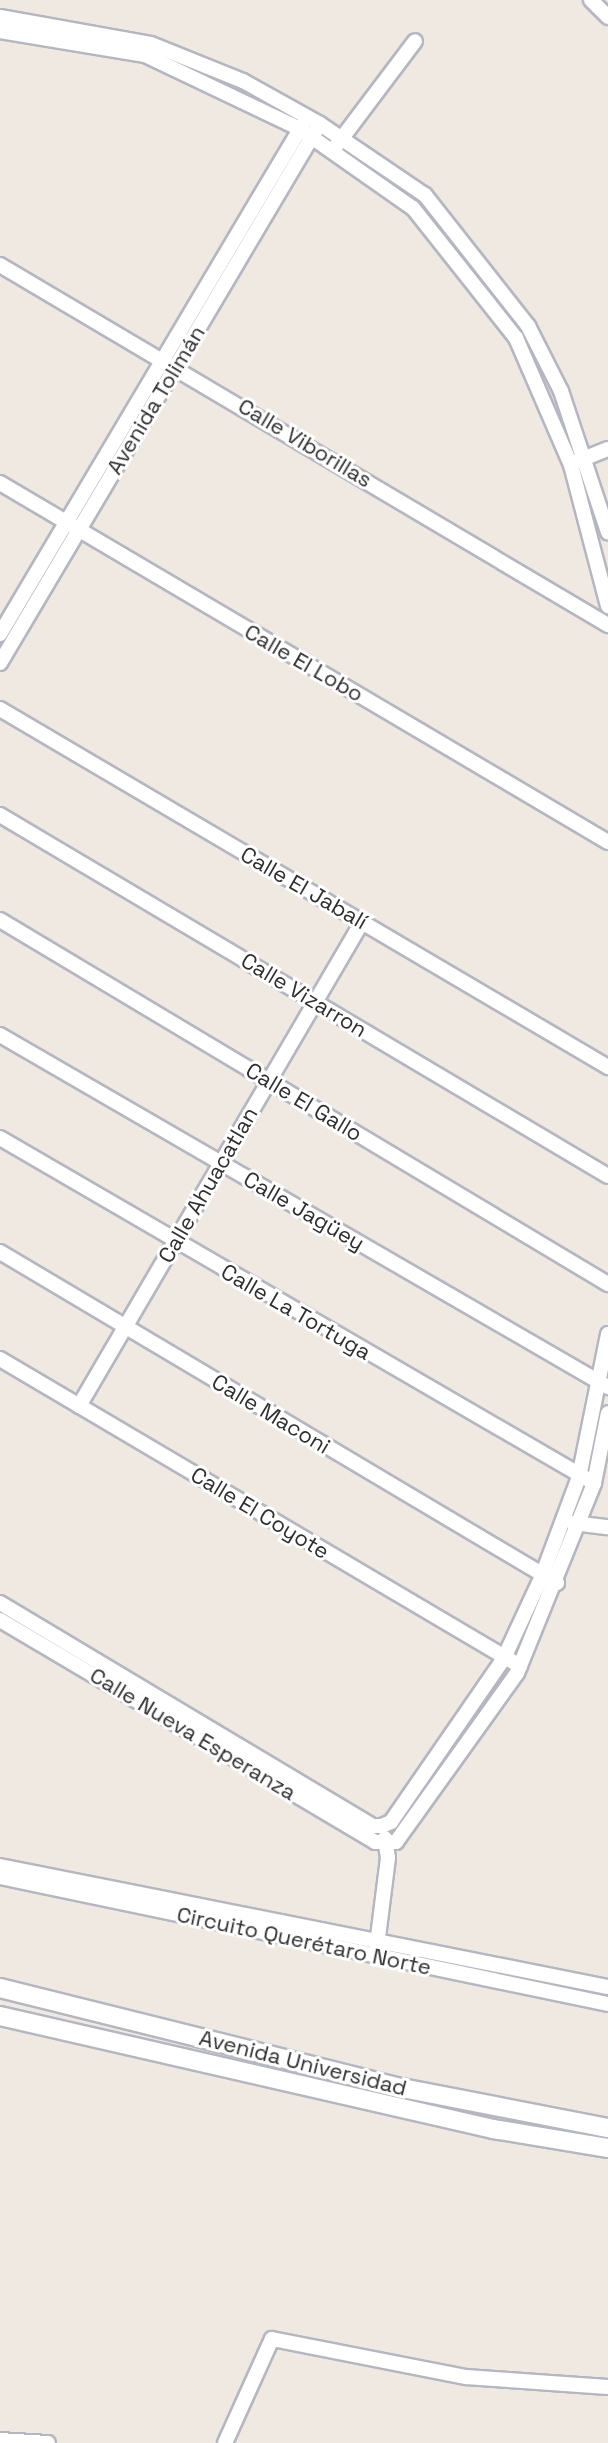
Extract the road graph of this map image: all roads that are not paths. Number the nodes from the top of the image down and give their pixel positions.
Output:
1 (591, 0) edge
2 (0, 17) edge
3 (608, 17) edge
4 (27, 25) junction
5 (0, 31) edge
6 (415, 41) dead end
7 (310, 127) junction
8 (336, 145) junction
9 (0, 265) edge
10 (485, 267) junction
11 (471, 279) junction
12 (171, 363) junction
13 (608, 449) edge
14 (587, 457) junction
15 (571, 465) junction
16 (0, 483) edge
17 (73, 526) junction
18 (608, 532) edge
19 (608, 606) edge
20 (608, 625) edge
21 (0, 634) edge
22 (0, 663) edge
23 (0, 709) edge
24 (0, 815) edge
25 (608, 842) edge
26 (0, 920) edge
27 (362, 922) junction
28 (315, 1002) junction
29 (0, 1035) edge
30 (608, 1067) edge
31 (269, 1081) junction
32 (0, 1138) edge
33 (220, 1163) junction
34 (608, 1176) edge
35 (175, 1242) junction
36 (0, 1252) edge
37 (608, 1284) edge
38 (125, 1327) junction
39 (608, 1334) edge
40 (0, 1359) edge
41 (604, 1385) edge
42 (79, 1406) junction
43 (608, 1413) edge
44 (579, 1477) junction
45 (594, 1483) junction
46 (563, 1521) junction
47 (578, 1525) junction
48 (608, 1527) edge
49 (542, 1576) junction
50 (557, 1583) junction
51 (0, 1603) edge
52 (0, 1620) edge
53 (504, 1658) junction
54 (520, 1666) junction
55 (109, 1677) junction
56 (382, 1826) junction
57 (387, 1844) junction
58 (0, 1866) edge
59 (0, 1877) edge
60 (378, 1939) junction
61 (376, 1955) junction
62 (608, 1987) edge
63 (0, 1988) edge
64 (608, 2004) edge
65 (73, 2006) junction
66 (0, 2016) edge
67 (64, 2031) junction
68 (608, 2128) edge
69 (608, 2148) edge
70 (608, 2387) edge
71 (0, 2440) edge
72 (47, 2443) edge
73 (225, 2443) edge

1 - 3 street
2 - 4 street
4 - 5 street
4 - 7 street
6 - 8 street
7 - 8 street
7 - 12 street, Avenida Tolimán
8 - 10 street
8 - 11 street
9 - 12 street, Calle Viborillas
10 - 11 street
10 - 14 street
11 - 15 street
12 - 17 street, Avenida Tolimán
12 - 20 street, Calle Viborillas
13 - 14 street
14 - 15 street
14 - 18 street
15 - 19 street
16 - 17 street, Calle El Lobo
17 - 21 street, Avenida Tolimán
17 - 22 street, Avenida Tolimán
17 - 25 street, Calle El Lobo
23 - 27 street, Calle El Jabalí
24 - 28 street, Calle Vizarron
26 - 31 street, Calle El Gallo
27 - 28 street, Calle Ahuacatlan
27 - 30 street, Calle El Jabalí
28 - 31 street, Calle Ahuacatlan
28 - 34 street, Calle Vizarron
29 - 33 street, Calle Jagüey
31 - 33 street, Calle Ahuacatlan
31 - 37 street, Calle El Gallo
32 - 35 street, Calle La Tortuga
33 - 35 street, Calle Ahuacatlan
33 - 41 street, Calle Jagüey
35 - 38 street, Calle Ahuacatlan
35 - 44 street, Calle La Tortuga
36 - 38 street, Calle Maconi
38 - 42 street, Calle Ahuacatlan
38 - 49 street, Calle Maconi
39 - 41 street
40 - 42 street, Calle El Coyote
41 - 44 street
42 - 53 street, Calle El Coyote
43 - 45 street
44 - 45 street, Calle La Tortuga
44 - 46 street
45 - 47 street
46 - 47 street
46 - 49 street
47 - 48 street
47 - 50 street
49 - 50 street, Calle Maconi
49 - 53 street
50 - 54 street
51 - 55 street, Calle Nueva Esperanza
52 - 55 street, Calle Nueva Esperanza
53 - 54 street, Calle El Coyote
53 - 56 street
54 - 57 street
55 - 56 street, Calle Nueva Esperanza
55 - 57 street, Calle Nueva Esperanza
56 - 57 street
57 - 60 street
58 - 60 street, Circuito Querétaro Norte
59 - 61 street, Circuito Querétaro Norte
60 - 61 street
60 - 62 street, Circuito Querétaro Norte
61 - 64 street, Circuito Querétaro Norte
63 - 65 main road, Avenida Universidad
65 - 67 main road
65 - 68 main road, Avenida Universidad
66 - 67 main road, Avenida Universidad
67 - 69 main road, Avenida Universidad
70 - 73 street
71 - 72 street

